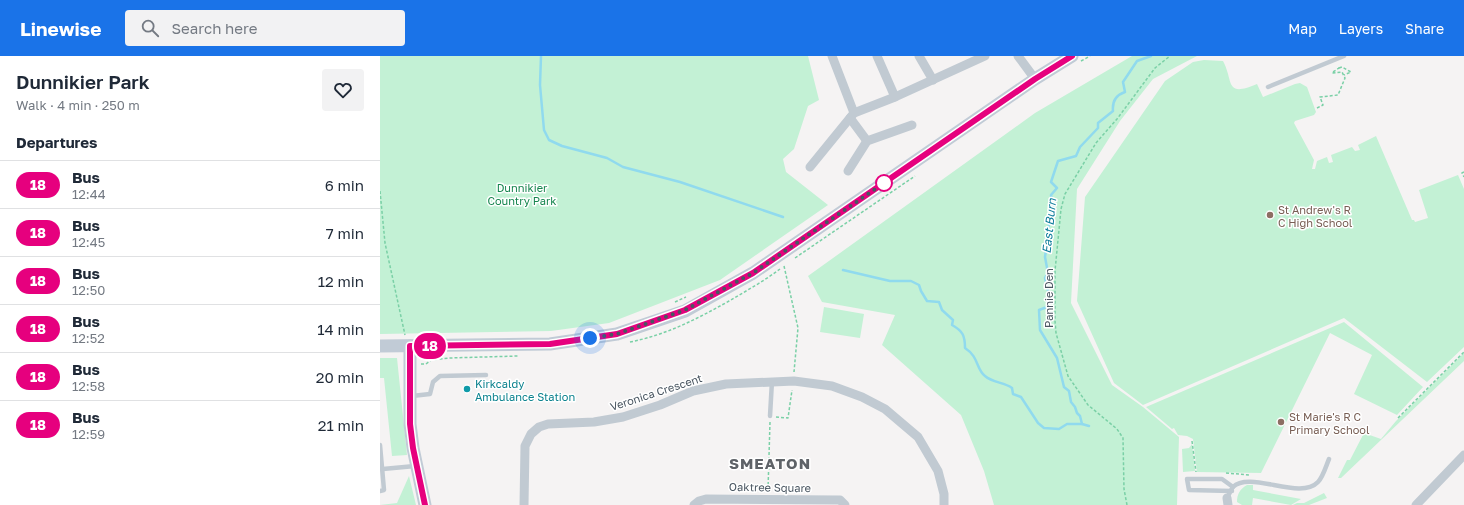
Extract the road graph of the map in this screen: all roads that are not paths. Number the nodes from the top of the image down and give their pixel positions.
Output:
1 (832, 56) edge
2 (877, 56) edge
3 (919, 56) edge
4 (985, 56) edge
5 (1018, 56) edge
6 (1072, 56) edge
7 (1344, 56) edge
8 (1035, 79) junction
9 (933, 80) junction
10 (1268, 87) dead end
11 (895, 97) junction
12 (852, 116) junction
13 (912, 125) dead end
14 (867, 141) junction
15 (810, 167) dead end
16 (848, 172) dead end
17 (408, 341) junction
18 (380, 346) edge
19 (486, 375) dead end
20 (772, 381) junction
21 (410, 396) junction
22 (770, 416) road end
23 (380, 445) edge
24 (1464, 455) edge
25 (1328, 459) dead end
26 (416, 466) junction
27 (382, 468) junction
28 (380, 491) edge
29 (1230, 495) edge
30 (425, 505) edge
31 (524, 505) edge
32 (694, 505) edge
33 (845, 505) edge
34 (944, 505) edge
35 (1416, 505) edge

1 - 12 street
2 - 11 street
3 - 9 street
4 - 9 street
5 - 8 street
6 - 8 main road
7 - 10 lane
8 - 17 main road
9 - 11 street
11 - 12 street
12 - 14 street
12 - 15 street
13 - 14 street
14 - 16 street
17 - 18 main road
17 - 21 main road
19 - 21 lane
20 - 22 lane
20 - 31 street, Veronica Crescent
20 - 34 street, Veronica Crescent
21 - 26 main road
23 - 27 lane
24 - 35 street
25 - 29 lane
26 - 27 lane
26 - 30 main road
27 - 28 lane
29 - 29 lane
32 - 33 street, Oaktree Square

